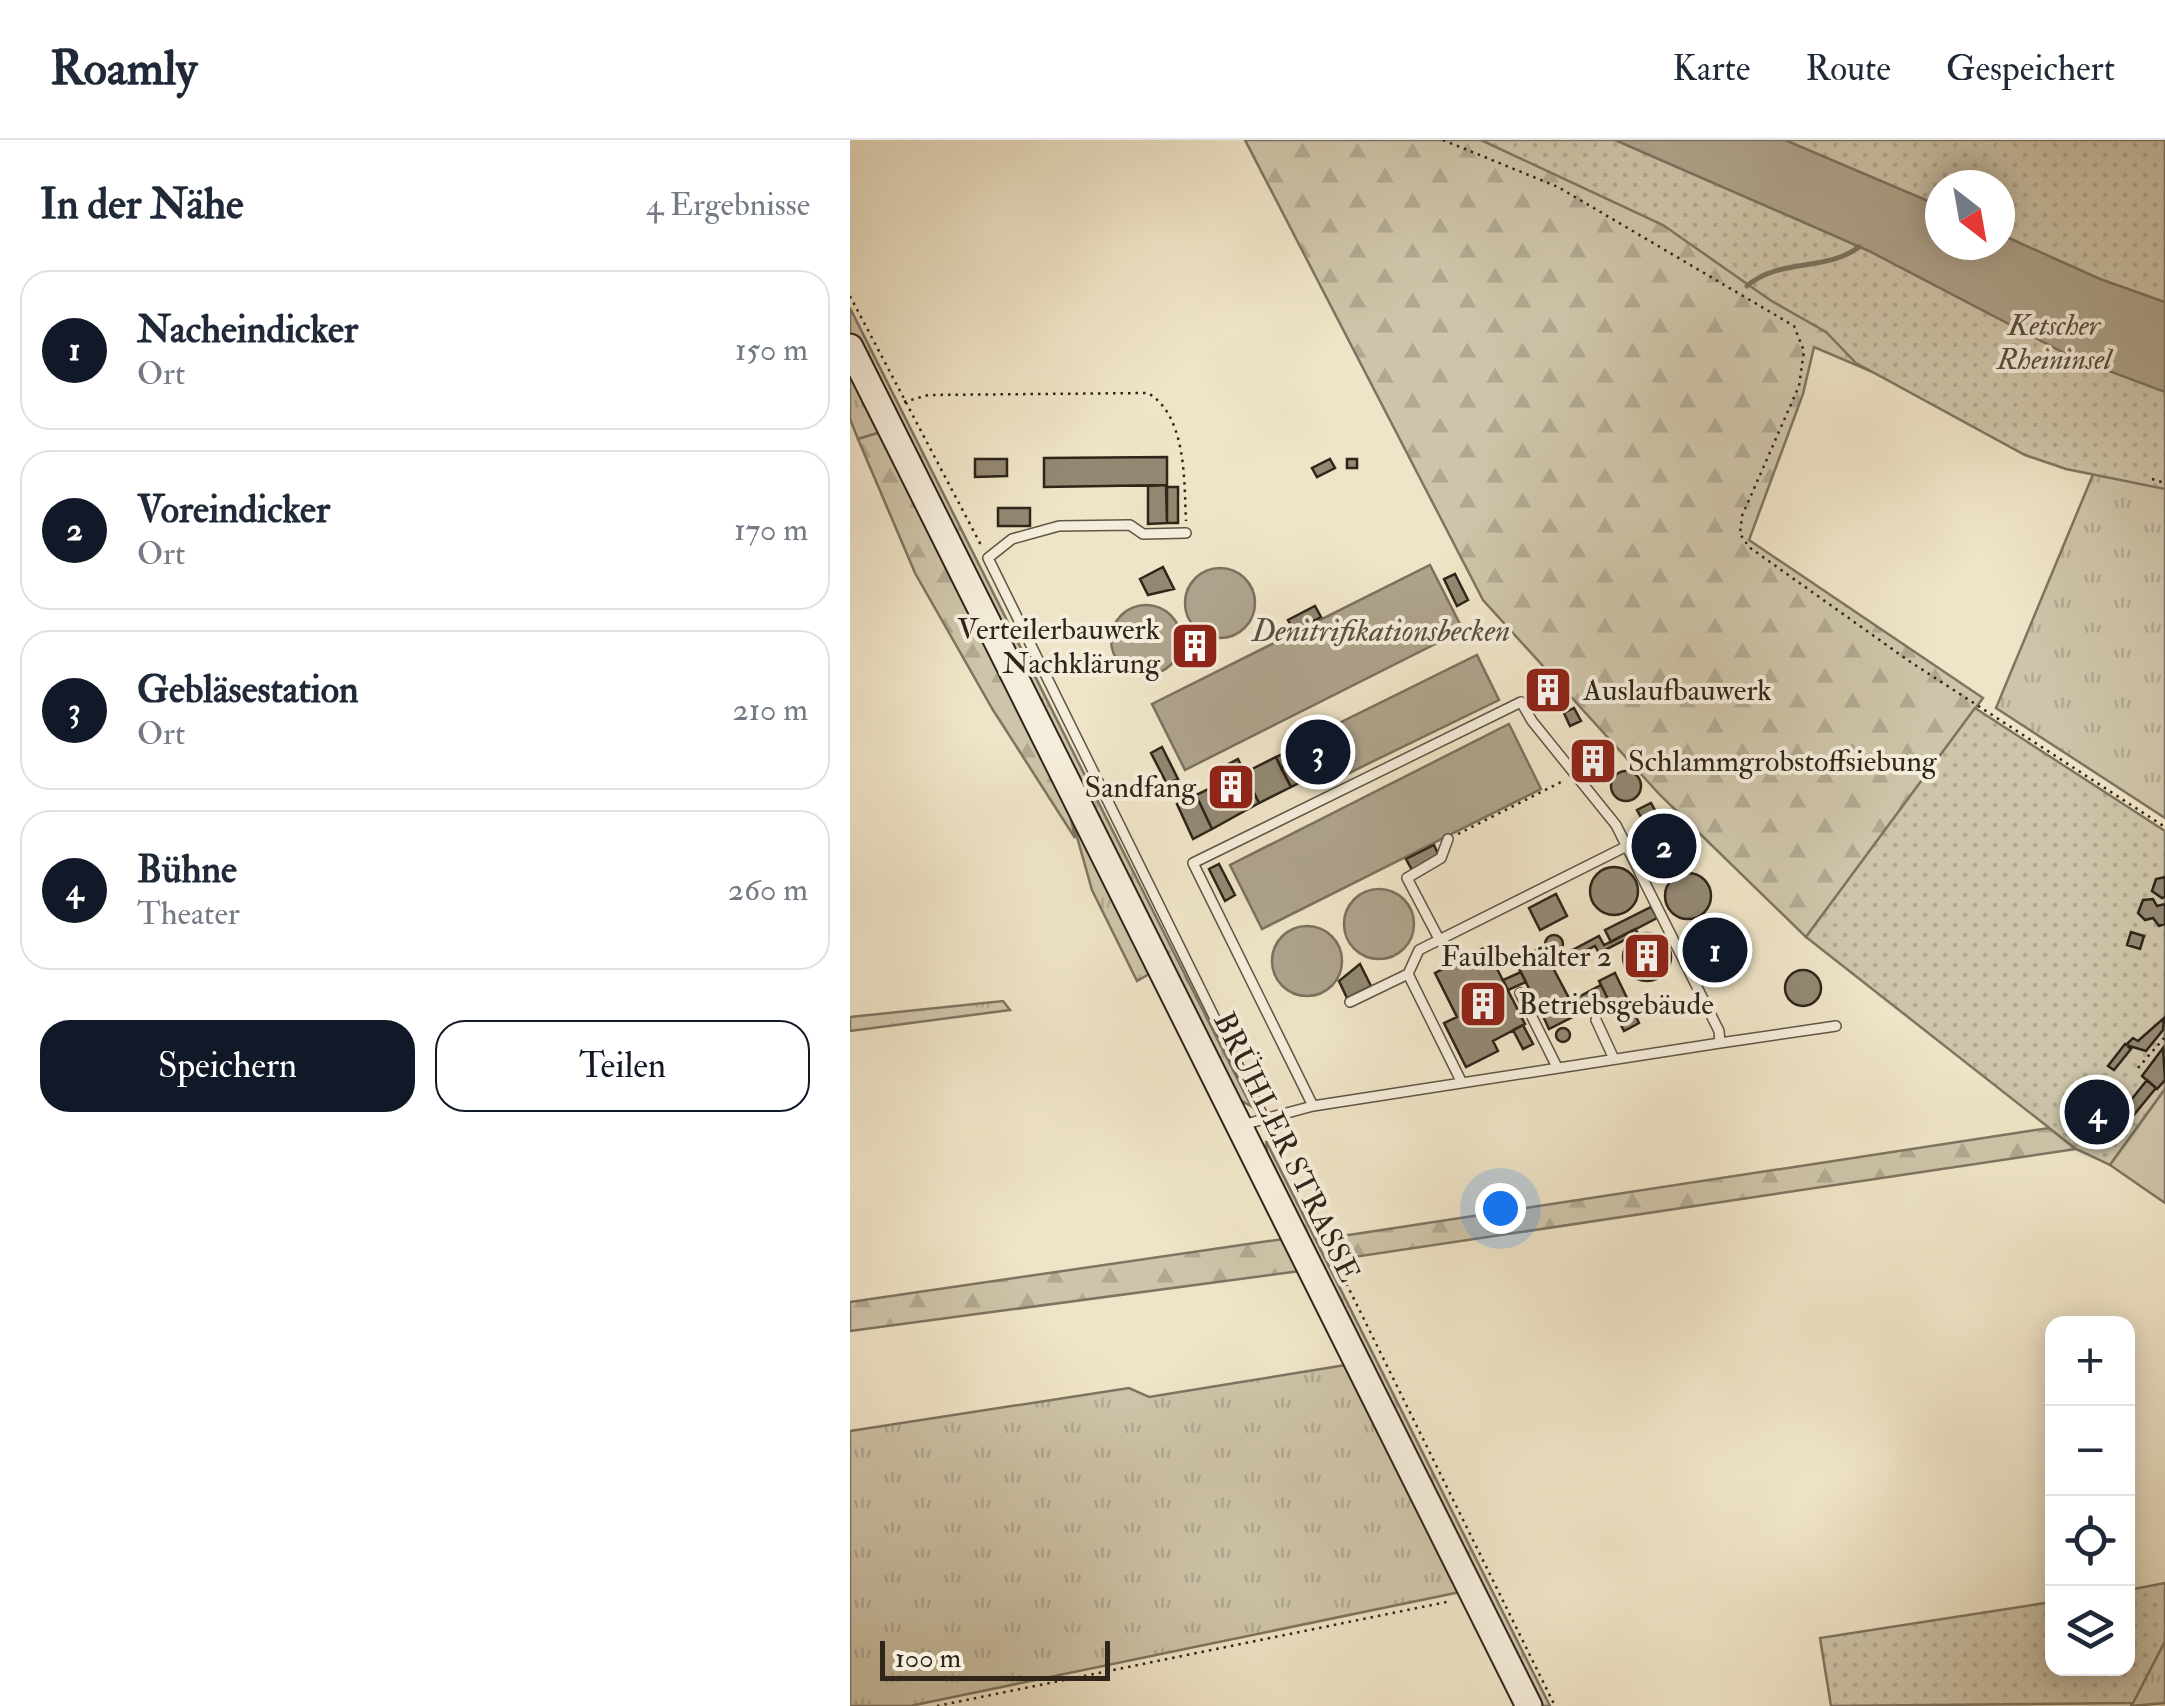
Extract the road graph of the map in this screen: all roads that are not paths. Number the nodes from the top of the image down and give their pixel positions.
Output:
1 (850, 347) edge
2 (1186, 533) road end
3 (1448, 839) road end
4 (1627, 846) junction
5 (1439, 940) junction
6 (1408, 974) junction
7 (1520, 993) dead end
8 (1350, 1002) dead end
9 (1596, 1020) dead end
10 (1836, 1026) dead end
11 (1720, 1043) junction
12 (1614, 1059) junction
13 (1557, 1067) junction
14 (1461, 1081) junction
15 (1314, 1106) junction
16 (1253, 1122) junction
17 (1529, 1706) edge

1 - 16 street, BRÜHLER STRASSE
2 - 16 lane
3 - 5 lane
4 - 5 lane
4 - 11 lane
4 - 15 lane
5 - 6 lane
6 - 8 lane
6 - 14 lane
7 - 13 lane
9 - 12 lane
10 - 11 lane
11 - 12 lane
12 - 13 lane
13 - 14 lane
14 - 15 lane
15 - 16 lane
16 - 17 street, BRÜHLER STRASSE

